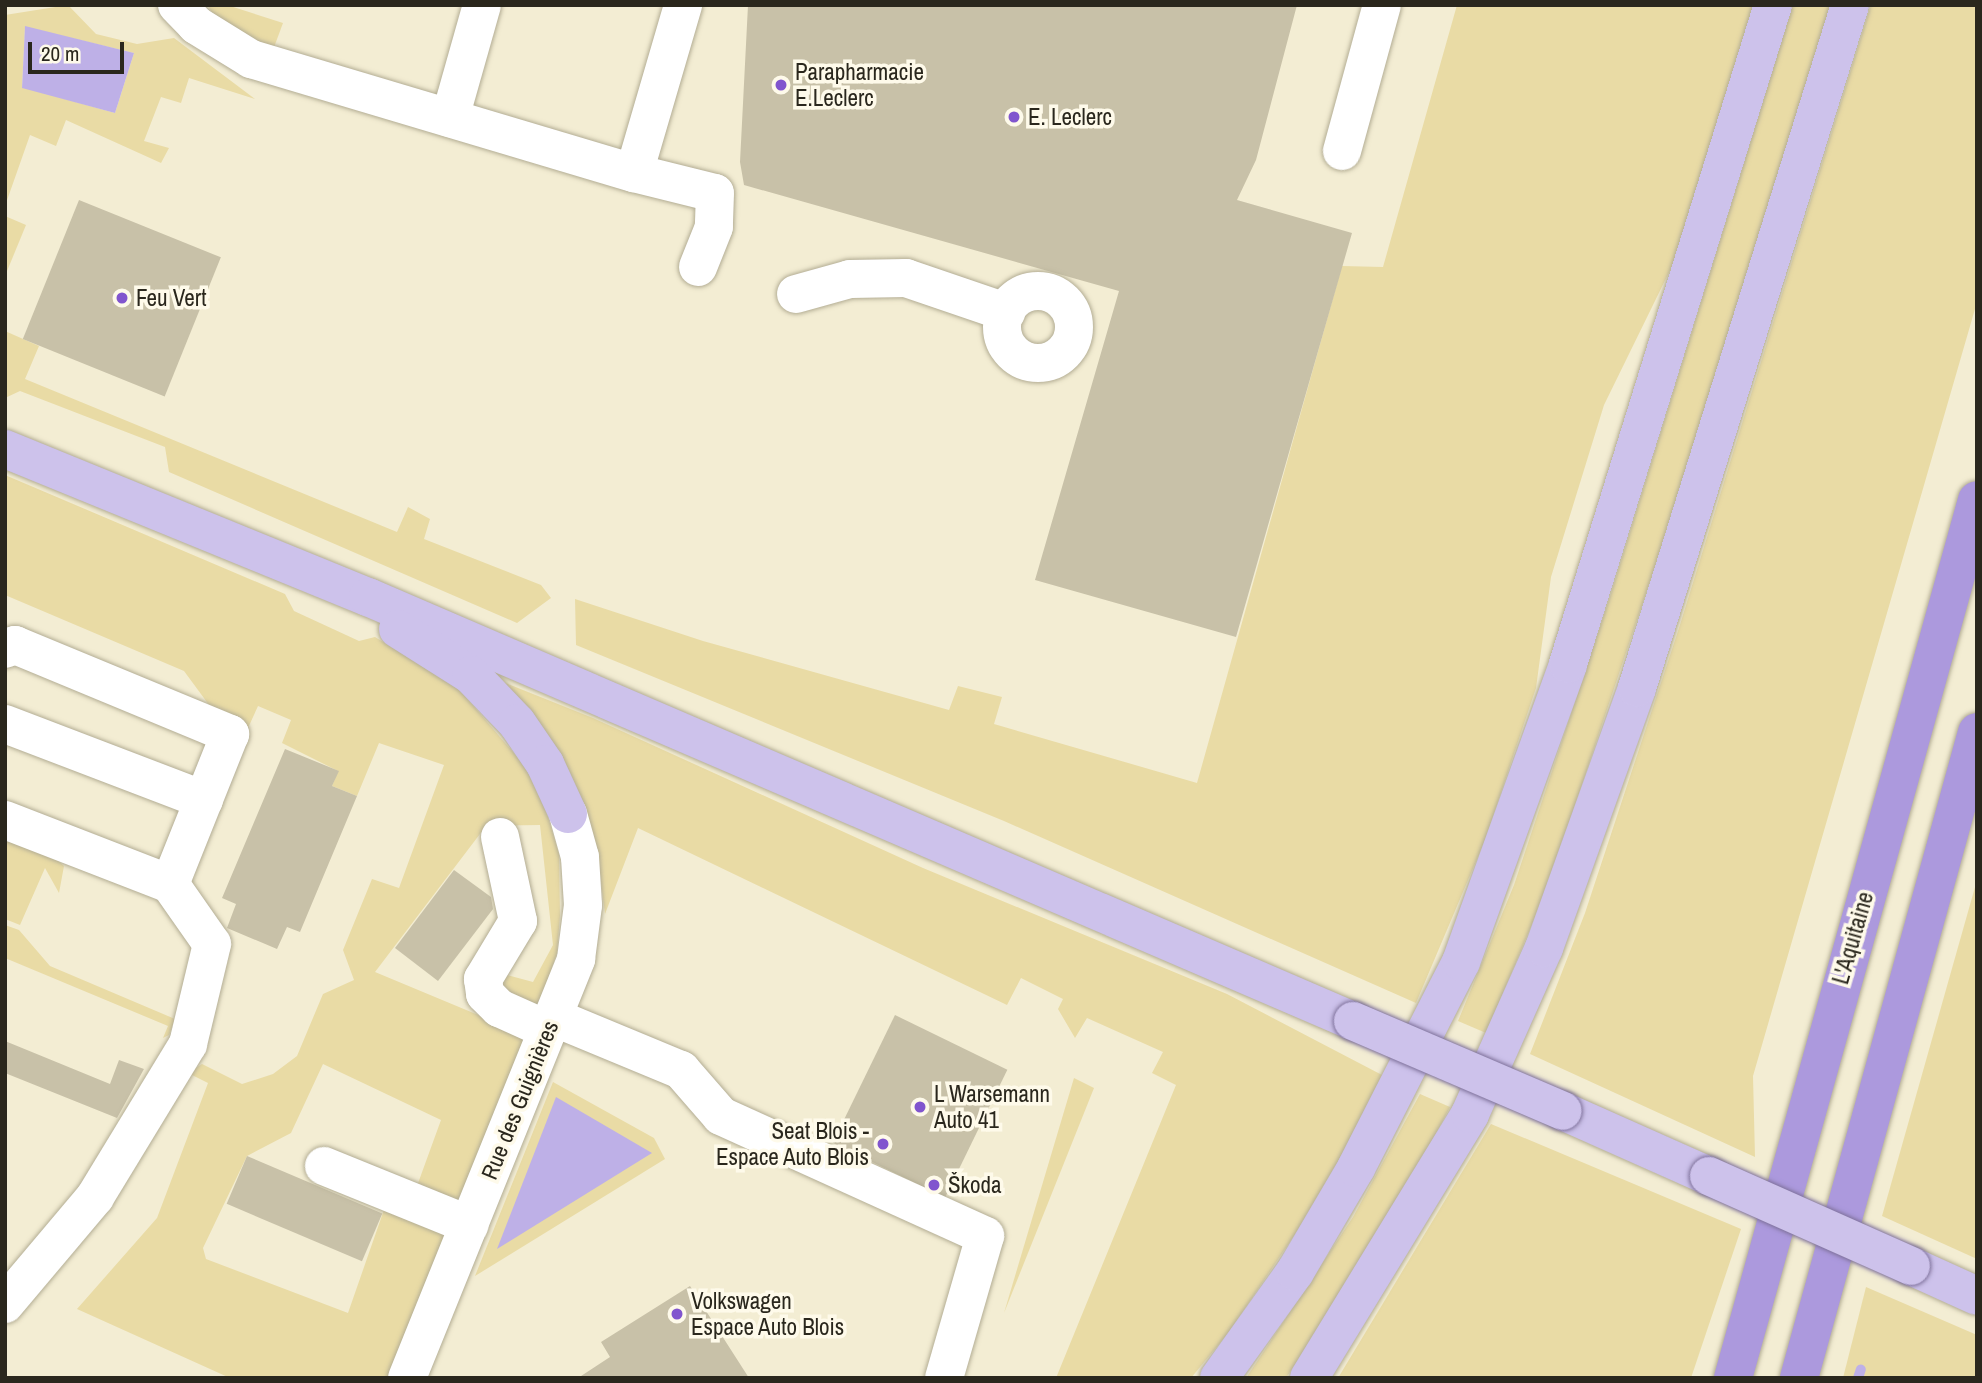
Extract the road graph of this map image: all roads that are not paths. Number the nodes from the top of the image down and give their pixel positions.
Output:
1 (177, 5) edge
2 (482, 5) edge
3 (683, 5) edge
4 (1382, 5) edge
5 (1773, 5) edge
6 (1850, 5) edge
7 (450, 118) junction
8 (1342, 151) dead end
9 (634, 173) junction
10 (698, 267) dead end
11 (796, 293) dead end
12 (1006, 312) dead end
13 (5, 449) edge
14 (1977, 499) edge
15 (368, 597) junction
16 (5, 649) edge
17 (5, 724) edge
18 (1977, 732) edge
19 (204, 800) junction
20 (568, 814) joint
21 (5, 820) edge
22 (500, 837) dead end
23 (170, 884) junction
24 (551, 1024) junction
25 (324, 1166) dead end
26 (469, 1225) junction
27 (1977, 1296) edge
28 (5, 1304) edge
29 (407, 1378) edge
30 (944, 1378) edge
31 (1219, 1378) edge
32 (1309, 1378) edge
33 (1733, 1378) edge
34 (1799, 1378) edge

1 - 7 street
2 - 7 street
3 - 9 street
4 - 8 street
5 - 31 main road
6 - 32 main road
7 - 9 street
9 - 10 street
11 - 12 street
13 - 15 main road
14 - 33 highway, L'Aquitaine
15 - 20 main road
15 - 27 main road, bridge
16 - 19 street
17 - 19 street
18 - 34 highway
19 - 23 street
20 - 24 street, Rue des Guignières
21 - 23 street
22 - 24 street
23 - 28 street
24 - 26 street, Rue des Guignières
24 - 30 street
25 - 26 street
26 - 29 street, Rue des Guignières

